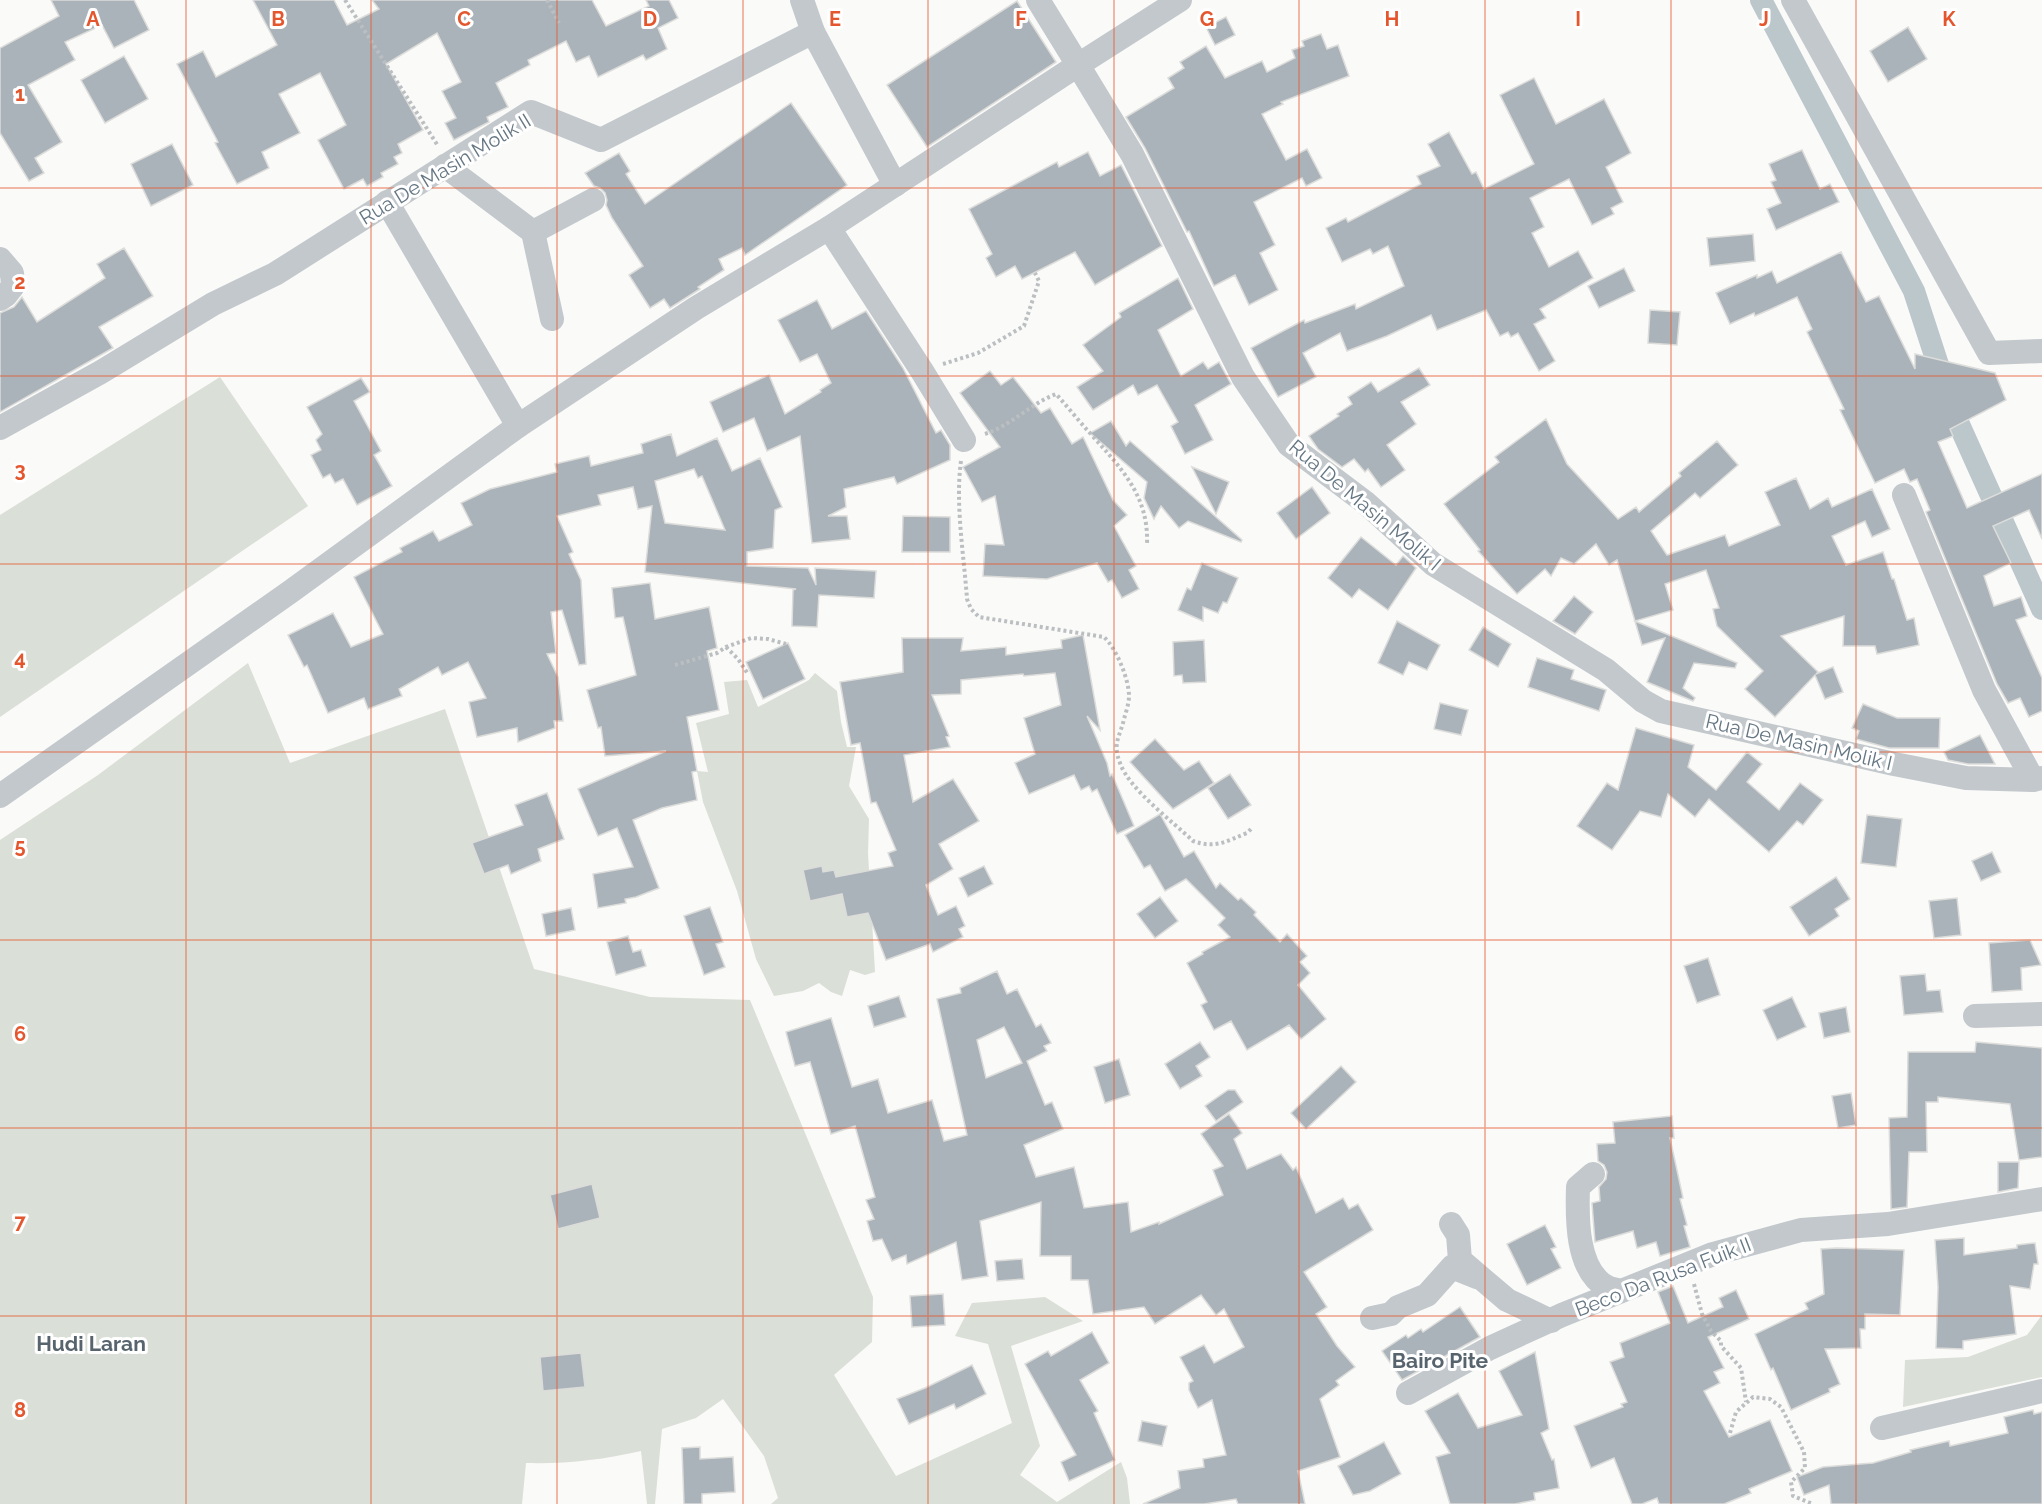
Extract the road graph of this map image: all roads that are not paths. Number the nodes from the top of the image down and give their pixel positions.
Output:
1 (802, 0) edge
2 (1038, 0) edge
3 (1180, 0) edge
4 (1793, 0) edge
5 (813, 32) junction
6 (1078, 65) junction
7 (443, 159) junction
8 (895, 185) junction
9 (593, 200) dead end
10 (387, 202) junction
11 (829, 228) junction
12 (533, 232) junction
13 (0, 259) edge
14 (0, 299) edge
15 (552, 319) dead end
16 (2042, 351) edge
17 (518, 426) junction
18 (0, 429) edge
19 (964, 440) road end
20 (1904, 495) dead end
21 (2037, 779) edge
22 (0, 796) edge
23 (2042, 1014) edge
24 (1975, 1016) dead end
25 (1593, 1174) dead end
26 (2042, 1199) edge
27 (1451, 1224) dead end
28 (1593, 1273) junction
29 (1485, 1281) junction
30 (1621, 1291) junction
31 (1560, 1316) junction
32 (1372, 1318) dead end
33 (2042, 1391) edge
34 (1408, 1393) dead end
35 (1881, 1428) dead end

1 - 5 street
2 - 6 street, Rua De Masin Molik I
3 - 6 street
4 - 16 street
5 - 7 street, Rua De Masin Molik II
5 - 8 street
6 - 8 street
6 - 21 street, Rua De Masin Molik I
7 - 10 street, Rua De Masin Molik II
7 - 12 street
8 - 11 street
9 - 12 street
10 - 17 street
10 - 18 street, Rua De Masin Molik II
11 - 17 street
11 - 19 street
12 - 15 street
13 - 14 street
17 - 22 street
20 - 21 street
23 - 24 street
25 - 28 street
26 - 30 street, Beco Da Rusa Fuik II
27 - 29 street
28 - 30 street
28 - 31 street
29 - 31 street
29 - 32 street
30 - 31 street, Beco Da Rusa Fuik II
31 - 34 street, Beco Da Rusa Fuik II
33 - 35 street

